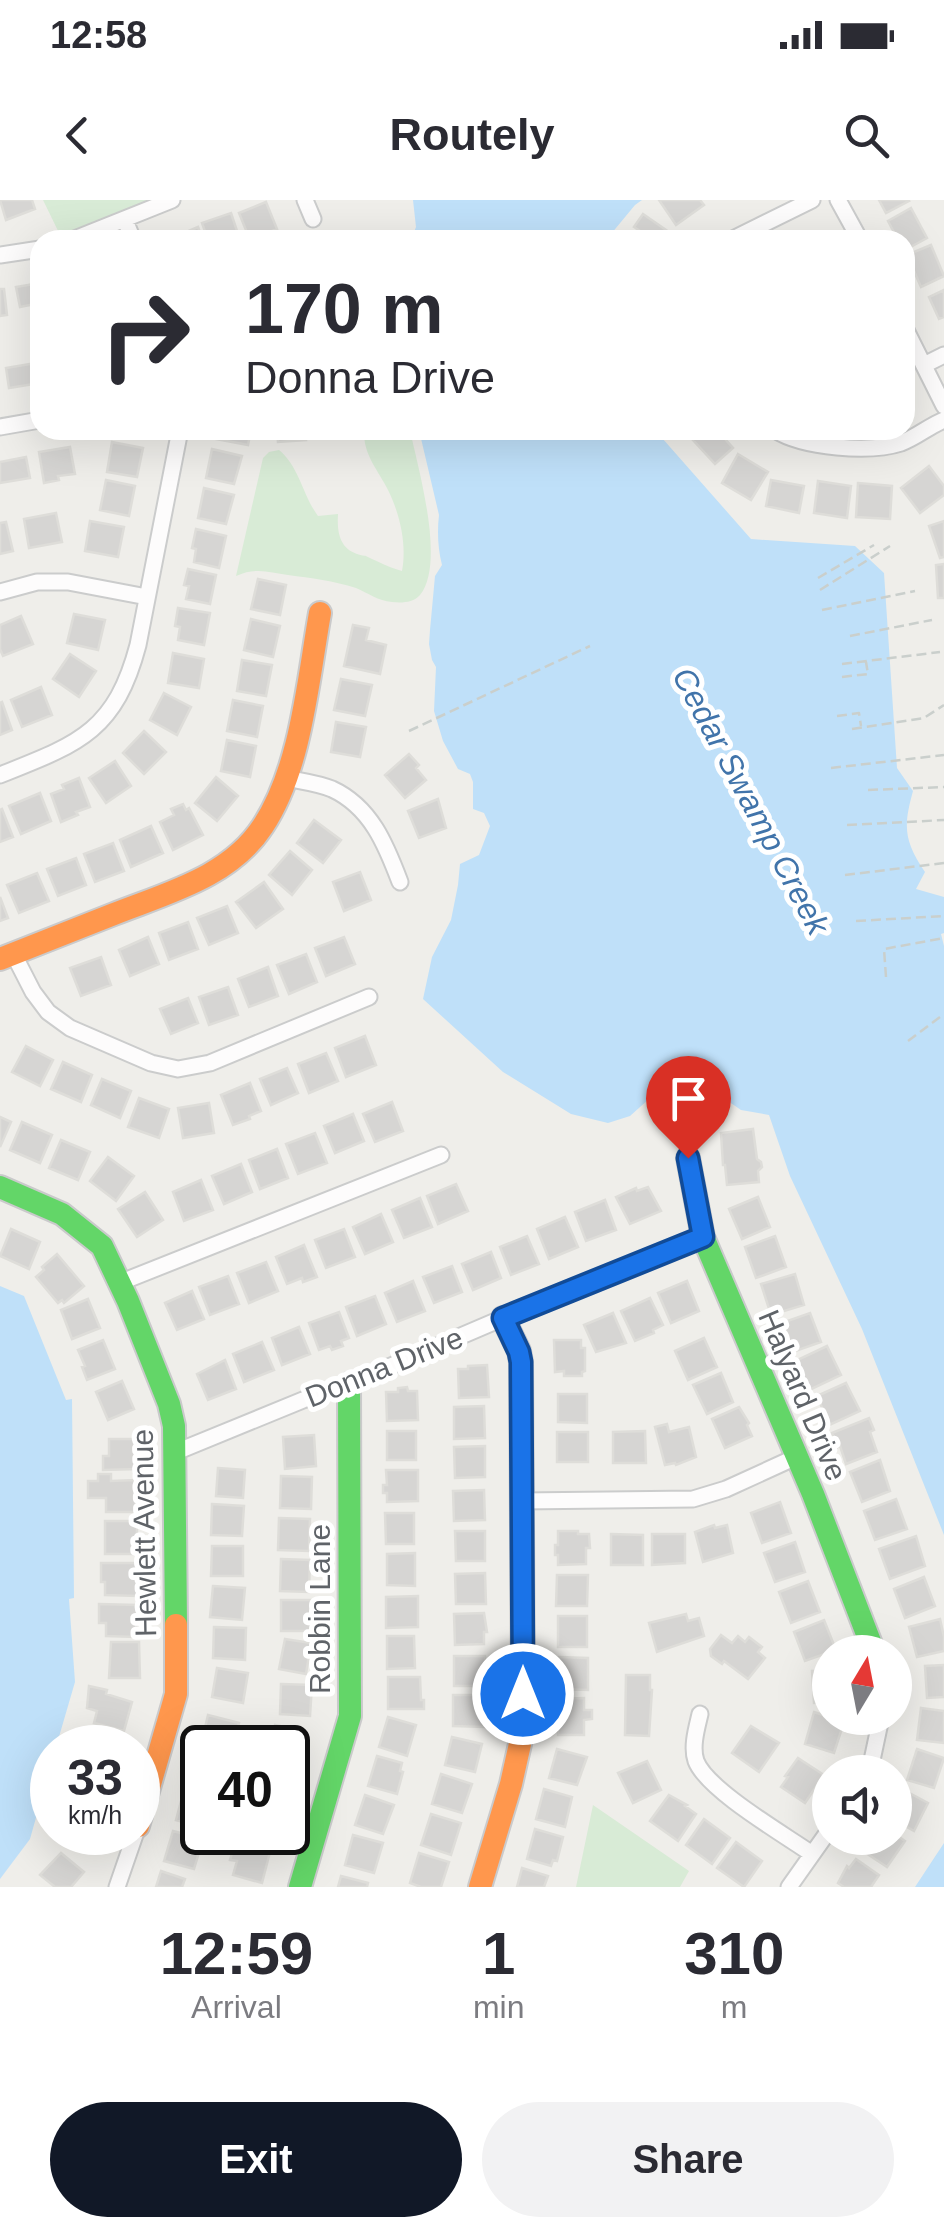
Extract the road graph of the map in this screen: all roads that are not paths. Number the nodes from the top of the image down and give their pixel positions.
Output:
1 (172, 200) edge
2 (305, 200) edge
3 (812, 200) edge
4 (838, 200) edge
5 (313, 219) dead end
6 (125, 220) junction
7 (98, 230) edge
8 (129, 230) edge
9 (751, 230) edge
10 (854, 230) edge
11 (30, 250) edge
12 (0, 255) edge
13 (915, 347) edge
14 (944, 355) edge
15 (924, 365) junction
16 (944, 406) edge
17 (944, 420) edge
18 (30, 422) edge
19 (0, 427) edge
20 (915, 436) edge
21 (178, 440) edge
22 (793, 440) edge
23 (907, 440) edge
24 (0, 592) edge
25 (147, 597) junction
26 (320, 612) dead end
27 (0, 775) edge
28 (286, 778) junction
29 (400, 882) dead end
30 (7, 956) edge
31 (369, 998) dead end
32 (441, 1155) dead end
33 (688, 1158) dead end
34 (0, 1187) edge
35 (703, 1237) junction
36 (119, 1283) junction
37 (503, 1318) junction
38 (349, 1384) junction
39 (176, 1452) junction
40 (796, 1457) junction
41 (521, 1501) junction
42 (867, 1635) edge
43 (700, 1714) dead end
44 (160, 1750) edge
45 (812, 1854) joint
46 (128, 1855) edge
47 (117, 1887) edge
48 (300, 1887) edge
49 (480, 1887) edge
50 (789, 1887) edge

1 - 6 street
2 - 5 street
3 - 9 street
4 - 10 street
6 - 7 street
6 - 8 street
11 - 12 street
13 - 15 street
14 - 15 street
15 - 16 street
17 - 20 street
18 - 19 street
21 - 25 street
22 - 23 street
24 - 25 street
25 - 27 street
26 - 28 street
28 - 29 street
28 - 30 street
30 - 31 street
32 - 36 street
33 - 35 street, Halyard Drive
34 - 36 street, Hewlett Avenue
35 - 37 street, Donna Drive
35 - 40 street, Halyard Drive
36 - 39 street, Hewlett Avenue
37 - 38 street, Donna Drive
37 - 41 street
38 - 39 street, Donna Drive
38 - 48 street, Robbin Lane
39 - 44 street, Hewlett Avenue
40 - 41 street
40 - 42 street, Halyard Drive
41 - 49 street
43 - 45 street
45 - 50 street
46 - 47 street, Hewlett Avenue

